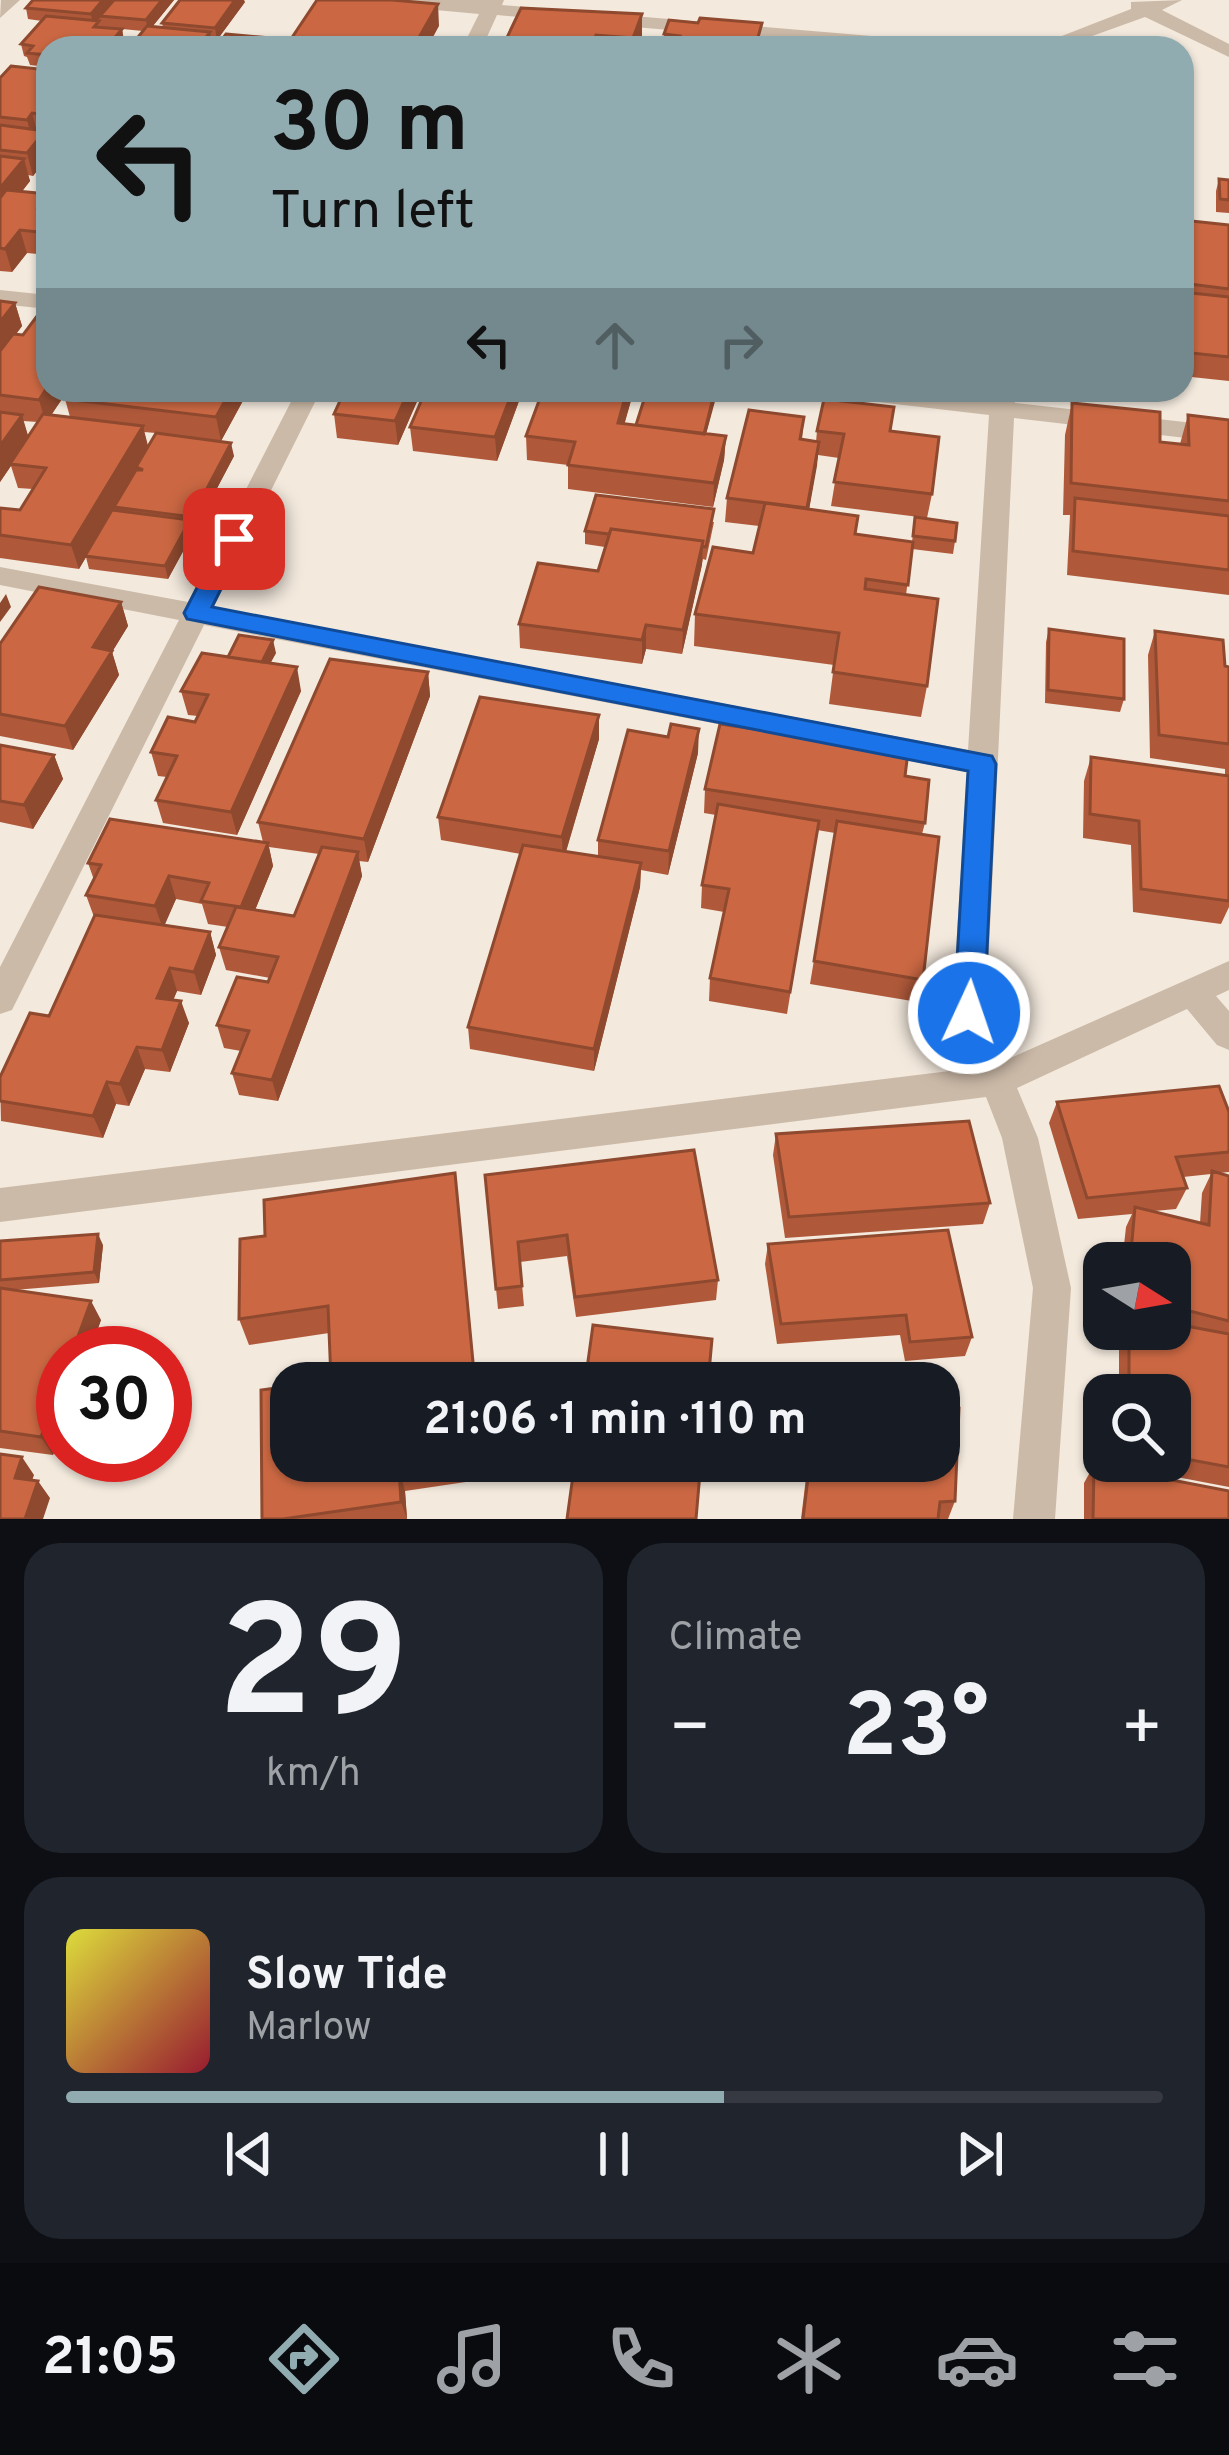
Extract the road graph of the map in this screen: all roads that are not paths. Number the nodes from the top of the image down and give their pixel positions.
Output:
1 (11, 0) edge
2 (381, 0) edge
3 (1173, 0) edge
4 (493, 4) edge
5 (1136, 5) edge
6 (0, 12) edge
7 (478, 36) edge
8 (820, 36) edge
9 (1068, 36) edge
10 (1229, 51) edge
11 (0, 297) edge
12 (36, 301) edge
13 (302, 402) edge
14 (1002, 402) edge
15 (1021, 402) edge
16 (1229, 435) edge
17 (0, 576) edge
18 (196, 613) junction
19 (982, 764) junction
20 (1229, 975) edge
21 (1191, 990) junction
22 (0, 1000) edge
23 (1229, 1034) edge
24 (998, 1080) junction
25 (0, 1205) edge
26 (1034, 1519) edge

1 - 6 street
2 - 4 street
3 - 5 street
4 - 7 street
4 - 8 street
5 - 9 street
5 - 10 street
11 - 12 street
13 - 18 street
14 - 19 street
15 - 16 street
17 - 18 street
18 - 19 street
18 - 22 street
19 - 24 street
20 - 21 street
21 - 23 street
21 - 24 street
24 - 25 street
24 - 26 street

